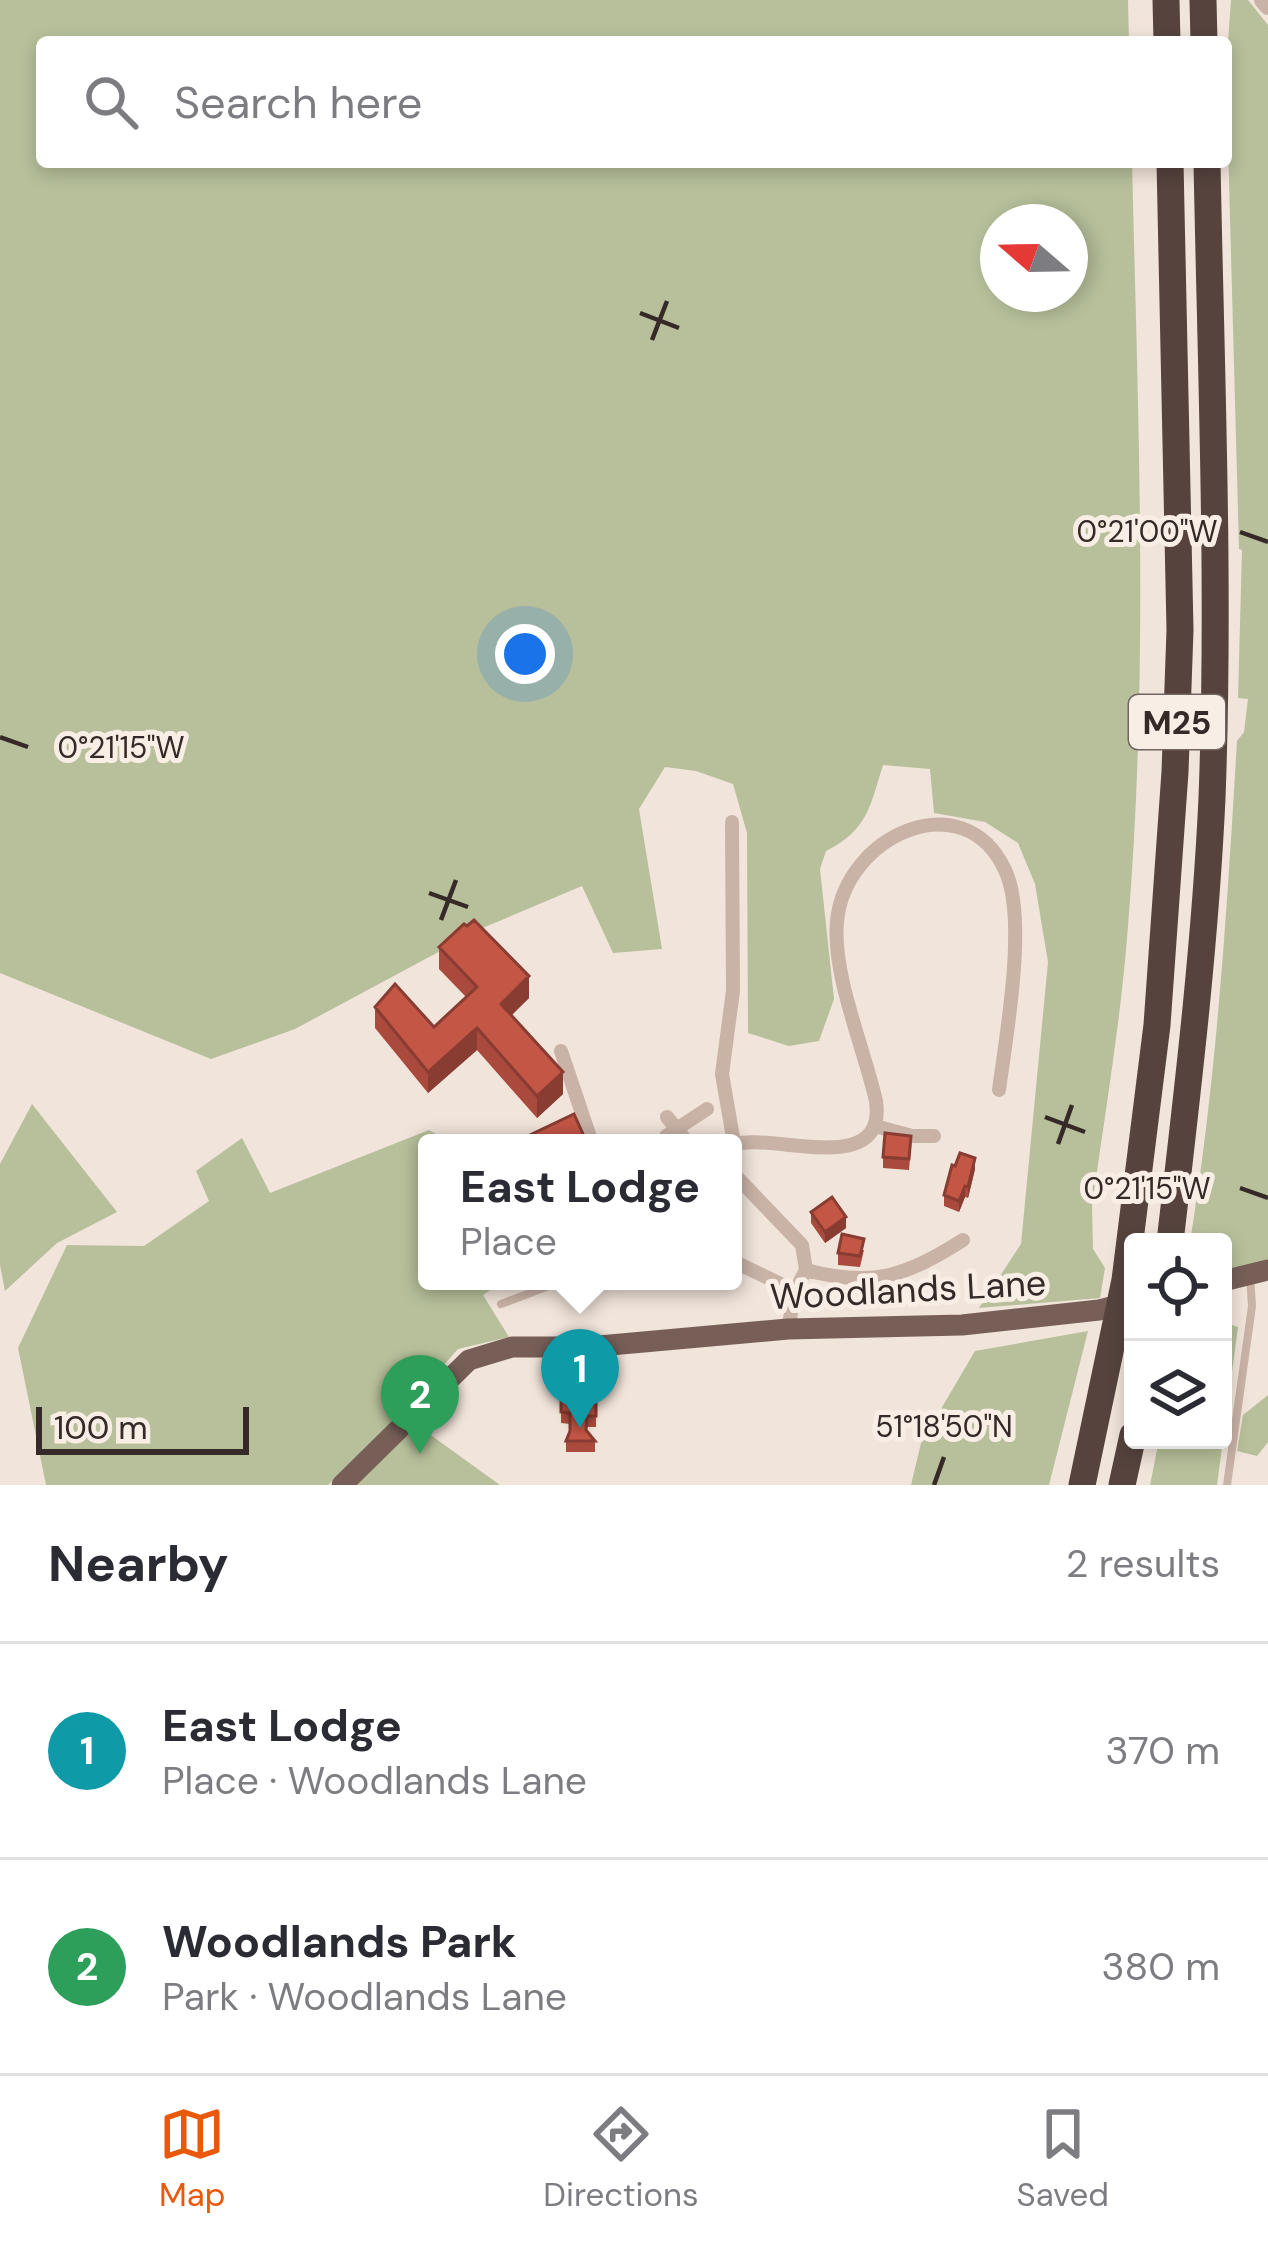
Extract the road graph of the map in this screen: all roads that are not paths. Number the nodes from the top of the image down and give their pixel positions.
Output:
1 (1166, 0) edge
2 (1203, 0) edge
3 (1167, 36) edge
4 (1204, 36) edge
5 (1171, 168) edge
6 (1207, 168) edge
7 (732, 823) dead end
8 (561, 1051) dead end
9 (1000, 1090) dead end
10 (706, 1109) dead end
11 (874, 1126) junction
12 (589, 1134) edge
13 (678, 1134) edge
14 (732, 1134) edge
15 (934, 1136) dead end
16 (742, 1144) edge
17 (742, 1182) edge
18 (1135, 1233) edge
19 (1171, 1233) edge
20 (964, 1240) dead end
21 (742, 1265) edge
22 (806, 1270) junction
23 (1259, 1273) edge
24 (538, 1290) edge
25 (795, 1291) junction
26 (1124, 1294) edge
27 (501, 1304) dead end
28 (1124, 1308) edge
29 (788, 1329) junction
30 (1130, 1449) edge
31 (343, 1485) edge
32 (1082, 1485) edge
33 (1122, 1485) edge
34 (1227, 1485) edge

1 - 3 highway
2 - 4 highway
5 - 18 highway, M25
6 - 19 highway, M25
7 - 14 street
8 - 12 street
9 - 11 street
10 - 13 street
11 - 15 street
11 - 16 street
17 - 22 street
20 - 22 street
21 - 25 street
22 - 25 street
23 - 34 lane
24 - 27 lane
25 - 29 street
26 - 29 main road, Woodlands Lane
28 - 32 highway, M25
29 - 31 main road, Woodlands Lane
30 - 33 highway

